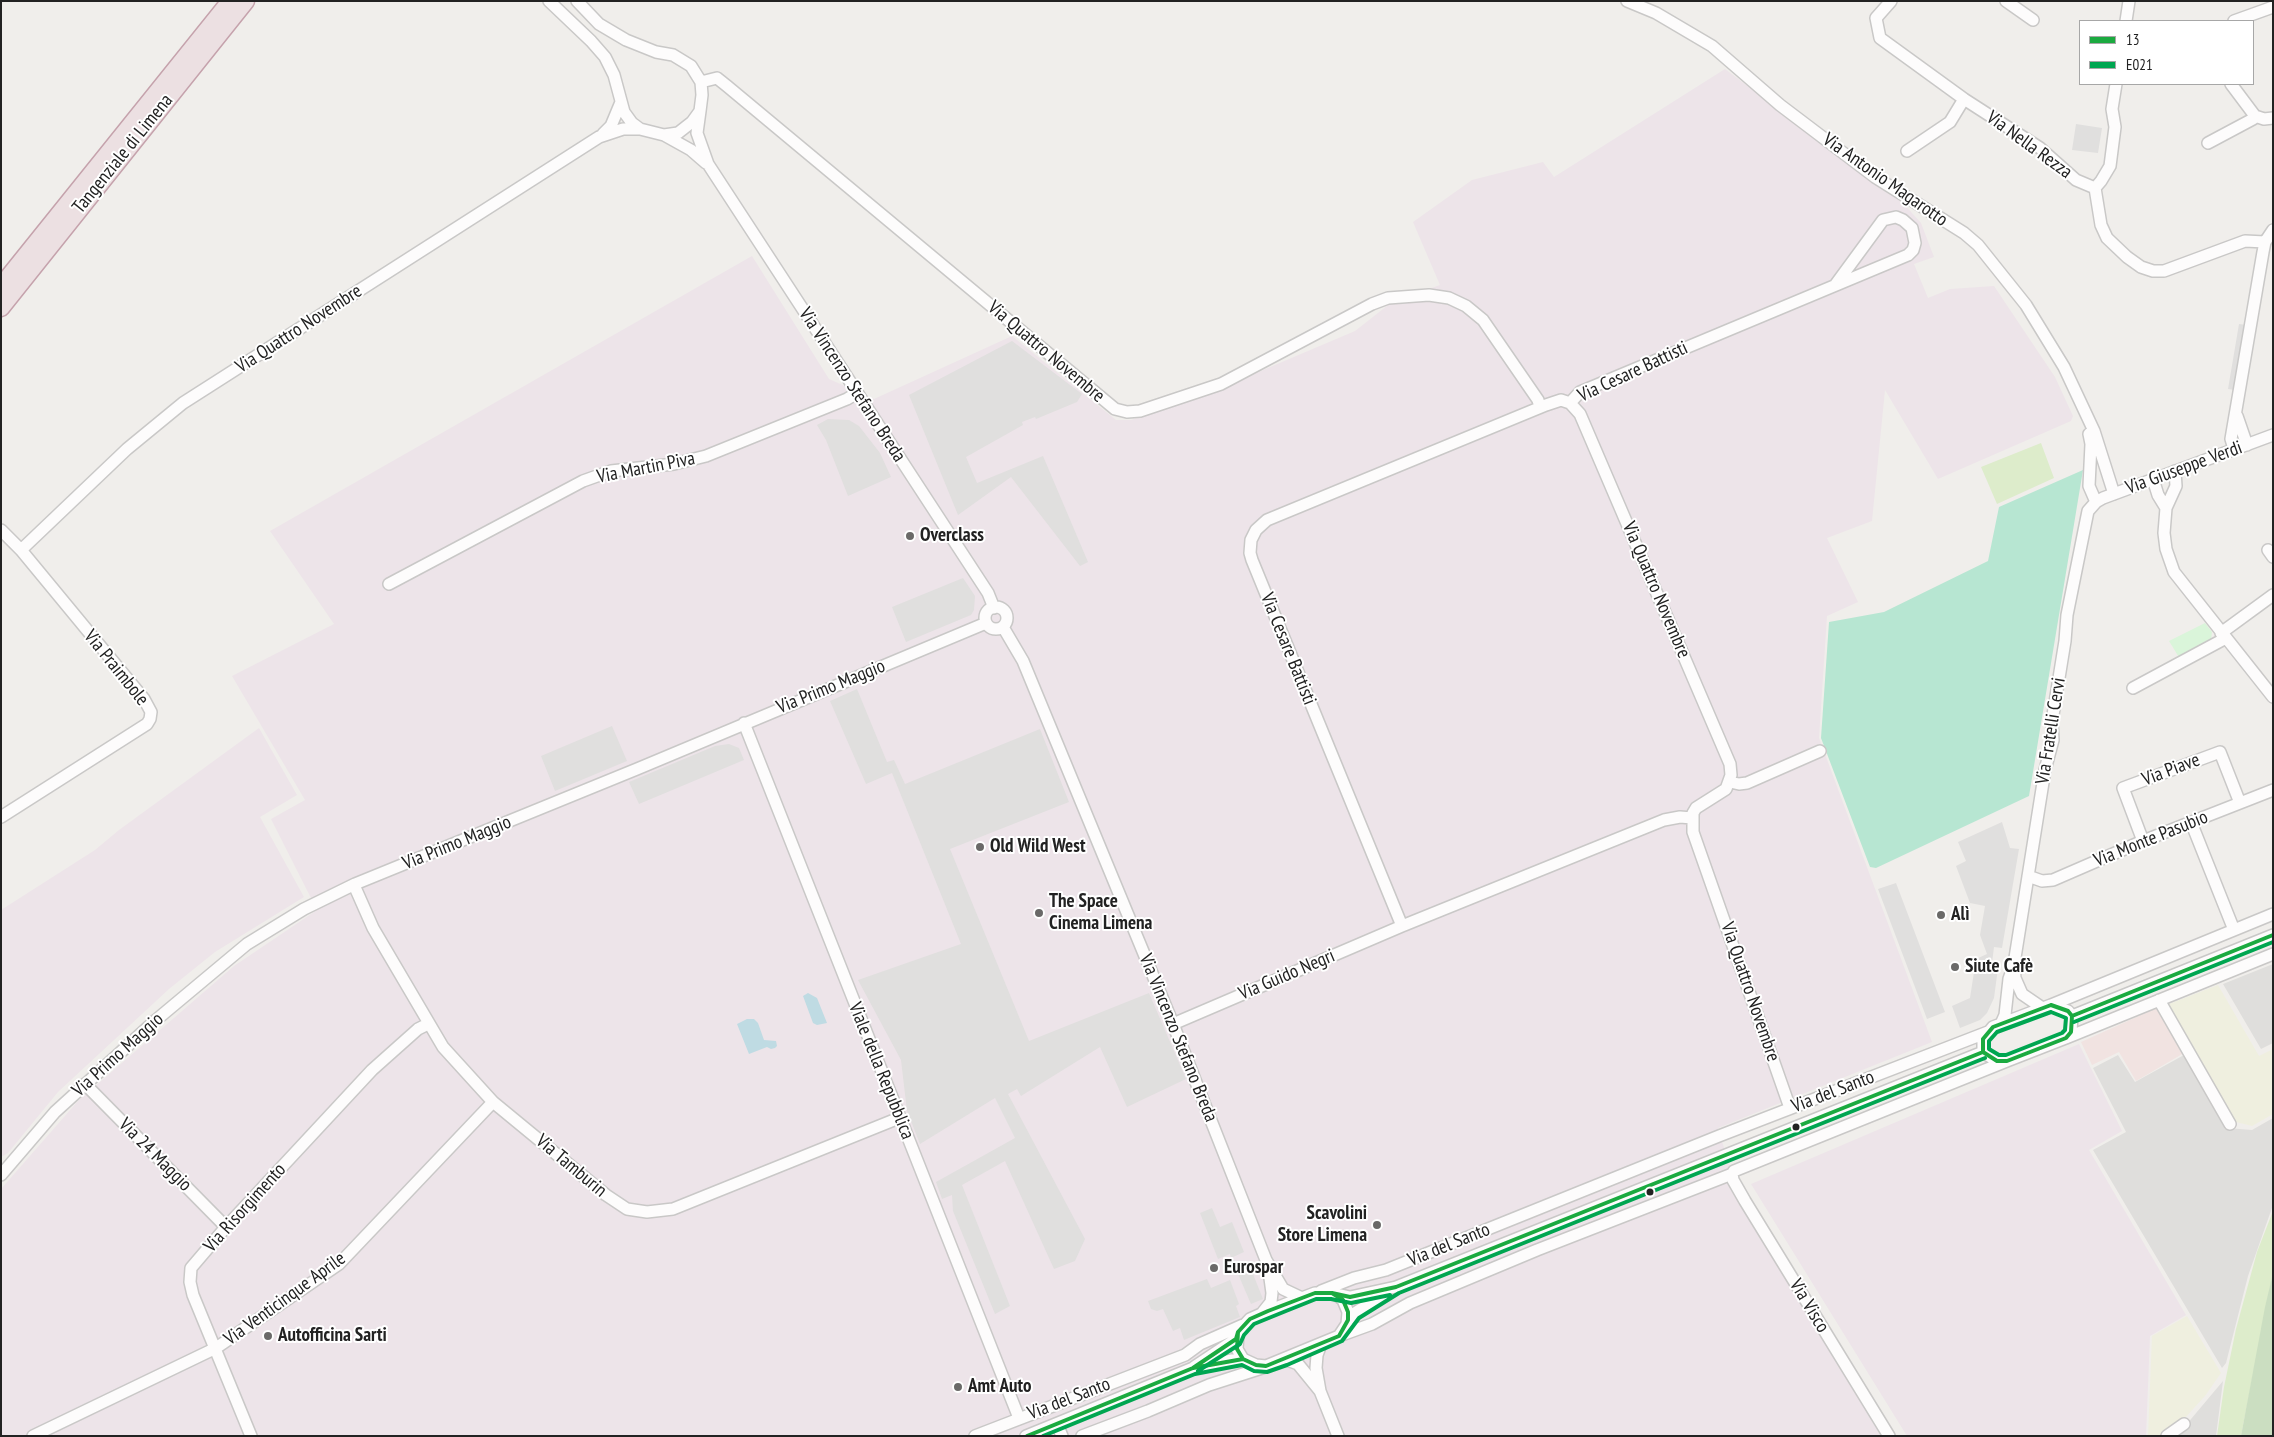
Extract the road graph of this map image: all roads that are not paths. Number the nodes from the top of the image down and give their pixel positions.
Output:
1 (222, 1) edge
2 (230, 1) edge
3 (246, 1) edge
4 (250, 1) edge
5 (550, 1) edge
6 (577, 1) edge
7 (1627, 1) edge
8 (1891, 1) edge
9 (2006, 1) edge
10 (2129, 1) edge
11 (2273, 7) edge
12 (2033, 20) dead end
13 (2126, 20) edge
14 (2237, 20) edge
15 (224, 28) junction
16 (198, 40) junction
17 (701, 82) junction
18 (2116, 85) edge
19 (2232, 85) edge
20 (1964, 99) junction
21 (622, 102) junction
22 (700, 111) junction
23 (2255, 116) junction
24 (2273, 118) edge
25 (640, 129) junction
26 (664, 135) junction
27 (599, 137) junction
28 (2208, 143) dead end
29 (1907, 151) dead end
30 (708, 164) junction
31 (2094, 188) junction
32 (2273, 230) edge
33 (2265, 242) junction
34 (1836, 284) junction
35 (1, 286) edge
36 (1, 308) edge
37 (857, 393) junction
38 (1570, 402) junction
39 (1540, 407) junction
40 (2236, 412) junction
41 (2086, 415) junction
42 (2273, 435) edge
43 (2247, 444) junction
44 (2234, 449) junction
45 (2175, 472) junction
46 (2153, 479) junction
47 (2114, 494) junction
48 (2096, 502) junction
49 (2166, 508) junction
50 (1, 530) edge
51 (20, 550) junction
52 (389, 584) dead end
53 (2273, 595) edge
54 (994, 608) junction
55 (986, 623) junction
56 (1003, 627) junction
57 (2223, 636) junction
58 (2133, 688) dead end
59 (2272, 694) edge
60 (744, 723) junction
61 (1820, 751) dead end
62 (1730, 782) junction
63 (2273, 790) edge
64 (2240, 803) junction
65 (1, 817) edge
66 (1692, 818) junction
67 (2191, 822) junction
68 (2143, 841) junction
69 (2028, 876) junction
70 (354, 884) junction
71 (2273, 914) edge
72 (1402, 926) junction
73 (2234, 930) junction
74 (2273, 935) edge
75 (2273, 954) edge
76 (2014, 964) junction
77 (2160, 1000) junction
78 (2046, 1006) junction
79 (2072, 1016) junction
80 (428, 1024) junction
81 (1173, 1024) junction
82 (2001, 1024) junction
83 (1988, 1032) junction
84 (2066, 1038) junction
85 (1983, 1052) junction
86 (2007, 1061) junction
87 (1907, 1062) junction
88 (1914, 1079) junction
89 (85, 1084) junction
90 (493, 1102) junction
91 (1790, 1108) junction
92 (899, 1118) junction
93 (2230, 1124) dead end
94 (1678, 1152) junction
95 (1686, 1170) junction
96 (1732, 1174) junction
97 (1, 1175) edge
98 (226, 1227) junction
99 (1266, 1260) junction
100 (1396, 1286) junction
101 (1315, 1293) junction
102 (1338, 1296) junction
103 (1302, 1298) junction
104 (1262, 1314) junction
105 (1348, 1320) junction
106 (1244, 1324) junction
107 (1339, 1336) junction
108 (1236, 1339) junction
109 (1321, 1344) junction
110 (216, 1348) junction
111 (1243, 1359) junction
112 (1284, 1359) junction
113 (1266, 1366) junction
114 (1193, 1368) junction
115 (1320, 1391) junction
116 (1019, 1418) junction
117 (1057, 1424) junction
118 (2184, 1424) dead end
119 (33, 1436) edge
120 (251, 1436) edge
121 (975, 1436) edge
122 (1026, 1436) edge
123 (1062, 1436) edge
124 (1082, 1436) edge
125 (1338, 1436) edge
126 (1889, 1436) edge
127 (2167, 1436) edge

1 - 16 highway
2 - 16 highway, Tangenziale di Limena
3 - 15 highway, Tangenziale di Limena
4 - 15 highway
5 - 21 street
6 - 17 street
7 - 41 street, Via Antonio Magarotto
8 - 20 street, Via Nella Rezza
9 - 12 street
10 - 13 street
11 - 14 street
15 - 36 highway, Tangenziale di Limena
16 - 35 highway, Tangenziale di Limena
17 - 22 street, Via Vincenzo Stefano Breda
17 - 39 street, Via Quattro Novembre
18 - 31 street, Via Nella Rezza
19 - 23 street
20 - 29 street
20 - 31 street, Via Nella Rezza
21 - 25 street
21 - 27 street, Via Quattro Novembre
22 - 26 street
22 - 30 street, Via Vincenzo Stefano Breda
23 - 24 street
23 - 28 street
25 - 26 street, Via Vincenzo Stefano Breda
25 - 27 street, Via Quattro Novembre
26 - 30 street, Via Vincenzo Stefano Breda
27 - 51 street, Via Quattro Novembre
30 - 37 street, Via Vincenzo Stefano Breda
31 - 33 street, Via Nella Rezza
32 - 33 street
33 - 40 street
34 - 34 street, Via Cesare Battisti
34 - 38 street, Via Cesare Battisti
37 - 52 street, Via Martin Piva
37 - 54 street, Via Vincenzo Stefano Breda
38 - 39 street, Via Cesare Battisti
38 - 62 street, Via Quattro Novembre
39 - 72 street, Via Cesare Battisti
40 - 43 street
40 - 44 street
41 - 47 street, Via Antonio Magarotto
41 - 48 street, Via Antonio Magarotto
42 - 43 street, Via Giuseppe Verdi
43 - 44 street, Via Giuseppe Verdi
44 - 45 street, Via Giuseppe Verdi
45 - 46 street, Via Giuseppe Verdi
45 - 49 street
46 - 47 street, Via Giuseppe Verdi
46 - 49 street
47 - 48 street, Via Giuseppe Verdi
48 - 69 street, Via Fratelli Cervi
49 - 57 street
50 - 51 street
51 - 65 street, Via Praimbole
53 - 57 street
54 - 55 street
54 - 56 street, Via Vincenzo Stefano Breda
55 - 56 street
55 - 60 street, Via Primo Maggio
56 - 81 street, Via Vincenzo Stefano Breda
57 - 58 street
57 - 59 street
60 - 70 street, Via Primo Maggio
60 - 92 street, Viale della Repubblica
61 - 62 street
62 - 66 street
63 - 64 street, Via Monte Pasubio
64 - 67 street, Via Monte Pasubio
64 - 68 street, Via Piave
66 - 72 street
66 - 91 street, Via Quattro Novembre
67 - 68 street, Via Monte Pasubio
67 - 73 street
68 - 69 street, Via Monte Pasubio
69 - 76 street, Via Fratelli Cervi
70 - 80 street, Via Tamburin
70 - 89 street, Via Primo Maggio
71 - 73 street, Via del Santo
72 - 81 street, Via Guido Negri
73 - 78 street, Via del Santo
74 - 79 street
75 - 77 street, Via del Santo
76 - 78 street, Via Fratelli Cervi
76 - 82 street, Via Fratelli Cervi
77 - 84 street, Via del Santo
77 - 93 street
78 - 79 street
78 - 82 street, Via del Santo
79 - 84 street
80 - 90 street, Via Tamburin
80 - 98 street, Via Risorgimento
81 - 99 street, Via Vincenzo Stefano Breda
82 - 83 street, Via del Santo
83 - 85 street
83 - 87 street, Via del Santo
84 - 86 street, Via del Santo
85 - 86 street
85 - 88 street
86 - 96 street, Via del Santo
87 - 88 street
87 - 91 street, Via del Santo
88 - 95 street
89 - 97 street, Via Primo Maggio
89 - 98 street, Via 24 Maggio
90 - 92 street, Via Tamburin
90 - 110 street, Via Venticinque Aprile
91 - 94 street, Via del Santo
92 - 116 street, Viale della Repubblica
94 - 95 street
94 - 101 street, Via del Santo
95 - 100 street
96 - 107 street, Via del Santo
96 - 126 street, Via Visco
98 - 110 street, Via Risorgimento
99 - 103 street, Via Vincenzo Stefano Breda
99 - 104 street, Via Vincenzo Stefano Breda
100 - 102 street, Via del Santo
100 - 105 street, Via del Santo
101 - 102 street, Via del Santo
101 - 103 street, Via del Santo
102 - 105 street
103 - 104 street, Via del Santo
104 - 106 street, Via del Santo
105 - 107 street, Via del Santo
106 - 108 street
106 - 116 street, Via del Santo
107 - 109 street, Via del Santo
108 - 111 street
108 - 114 street
109 - 112 street, Via del Santo
109 - 115 street
110 - 119 street, Via Venticinque Aprile
110 - 120 street, Via Risorgimento
111 - 113 street
111 - 114 street
112 - 113 street, Via del Santo
112 - 115 street
113 - 124 street, Via del Santo
114 - 117 street
115 - 125 street
116 - 121 street, Via del Santo
117 - 122 street
117 - 123 street
118 - 127 street

